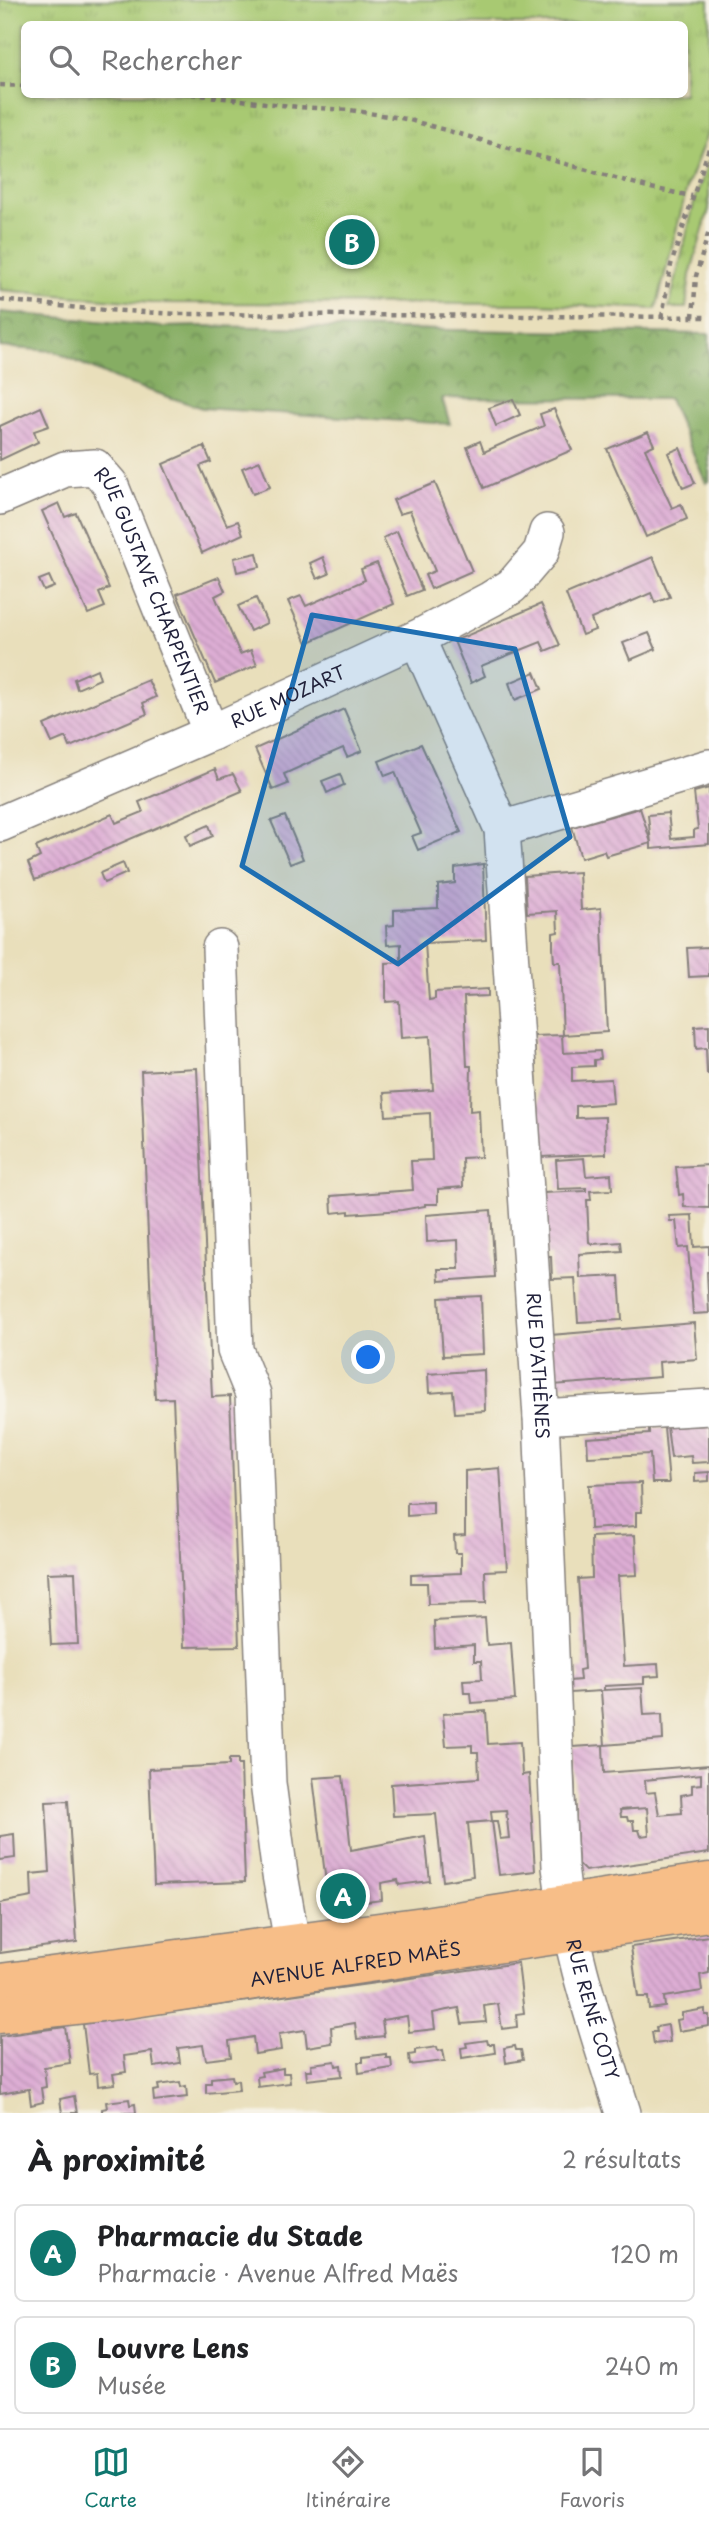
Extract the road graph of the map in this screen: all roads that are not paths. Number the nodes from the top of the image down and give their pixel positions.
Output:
1 (0, 497) edge
2 (547, 532) dead end
3 (417, 638) junction
4 (211, 733) junction
5 (709, 767) edge
6 (0, 824) edge
7 (502, 829) junction
8 (220, 948) dead end
9 (709, 1407) edge
10 (541, 1417) junction
11 (709, 1882) edge
12 (709, 1896) edge
13 (709, 1912) edge
14 (566, 1919) junction
15 (296, 1958) junction
16 (0, 1983) edge
17 (0, 1999) edge
18 (0, 2014) edge
19 (623, 2113) edge

1 - 4 street, RUE GUSTAVE CHARPENTIER
2 - 3 street, RUE MOZART
3 - 4 street, RUE MOZART
3 - 7 street
4 - 6 street, RUE MOZART
5 - 7 street
7 - 10 street, RUE D'ATHÈNES
8 - 15 street
9 - 10 street
10 - 14 street, RUE D'ATHÈNES
11 - 14 main road, AVENUE ALFRED MAËS
12 - 14 street
13 - 14 main road, AVENUE ALFRED MAËS
14 - 15 main road, AVENUE ALFRED MAËS
14 - 19 street, RUE RENÉ COTY
15 - 16 main road, AVENUE ALFRED MAËS
15 - 17 street
15 - 18 main road, AVENUE ALFRED MAËS

